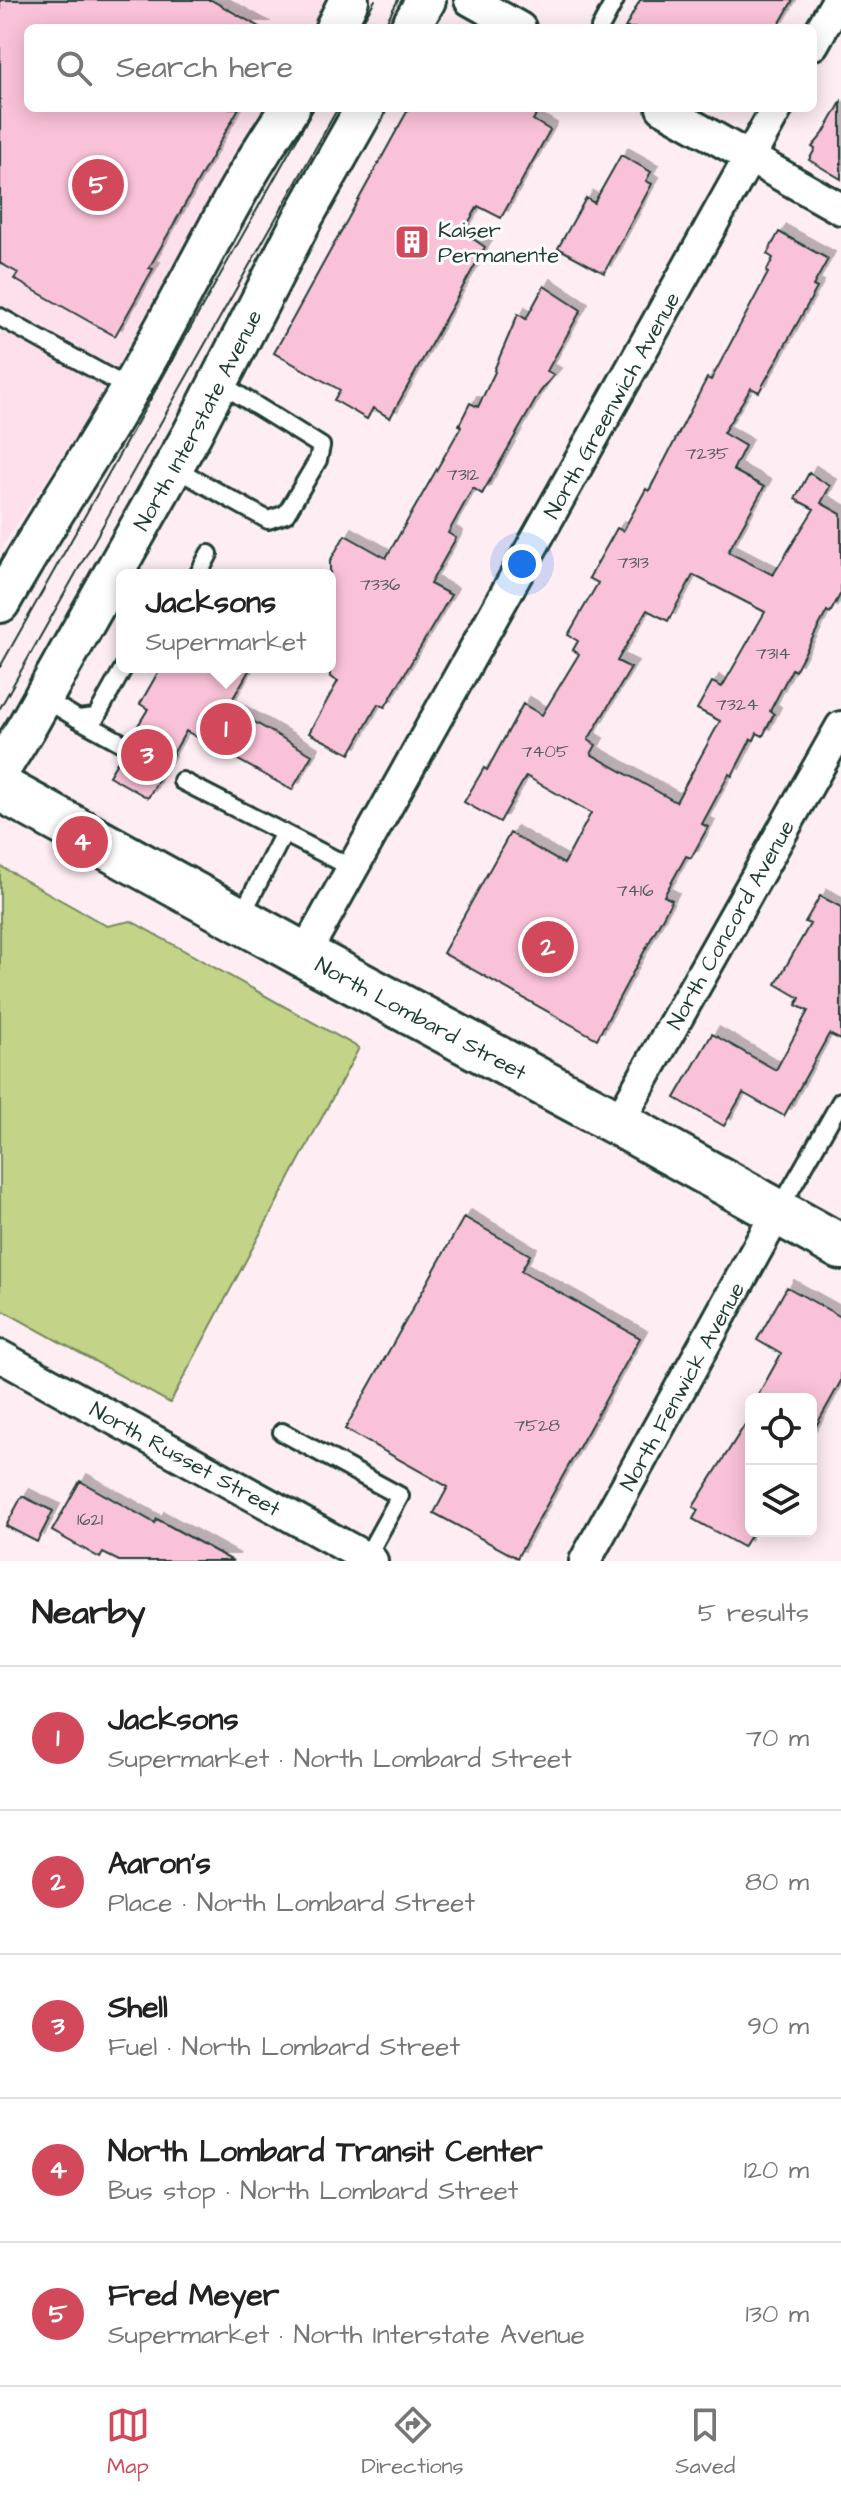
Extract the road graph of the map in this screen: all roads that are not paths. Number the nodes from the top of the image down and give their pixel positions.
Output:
1 (349, 0) edge
2 (426, 0) edge
3 (470, 0) edge
4 (615, 0) edge
5 (838, 0) edge
6 (513, 16) edge
7 (337, 24) edge
8 (412, 24) edge
9 (602, 24) edge
10 (817, 37) edge
11 (287, 112) edge
12 (363, 112) edge
13 (669, 112) edge
14 (775, 112) edge
15 (750, 157) junction
16 (841, 209) edge
17 (0, 317) edge
18 (218, 382) junction
19 (130, 389) junction
20 (172, 467) junction
21 (209, 554) dead end
22 (121, 569) edge
23 (201, 569) edge
24 (116, 579) edge
25 (0, 603) edge
26 (121, 673) edge
27 (43, 698) junction
28 (78, 719) junction
29 (841, 727) edge
30 (122, 743) dead end
31 (0, 770) edge
32 (182, 781) dead end
33 (0, 788) edge
34 (284, 833) junction
35 (352, 868) junction
36 (239, 919) junction
37 (304, 955) junction
38 (841, 1101) edge
39 (618, 1123) junction
40 (778, 1211) junction
41 (841, 1247) edge
42 (0, 1356) edge
43 (282, 1432) dead end
44 (369, 1559) edge
45 (585, 1561) edge

1 - 7 street
2 - 8 street
3 - 6 street
4 - 9 lane
5 - 10 street
11 - 19 street
12 - 18 street, North Interstate Avenue
13 - 15 street
14 - 15 street, North Greenwich Avenue
15 - 16 street
15 - 35 street, North Greenwich Avenue
17 - 19 lane
18 - 20 street, North Interstate Avenue
18 - 20 lane
19 - 25 street
20 - 22 street, North Interstate Avenue
21 - 23 lane
24 - 27 street, North Interstate Avenue
26 - 28 lane
27 - 28 lane
27 - 31 street, North Interstate Avenue
28 - 30 lane
29 - 39 street, North Concord Avenue
32 - 34 lane
33 - 36 main road, North Lombard Street
34 - 35 lane
34 - 36 lane
35 - 37 street, North Greenwich Avenue
36 - 37 main road, North Lombard Street
37 - 39 main road, North Lombard Street
38 - 40 lane
39 - 40 main road, North Lombard Street
40 - 41 main road, North Lombard Street
40 - 45 street, North Fenwick Avenue
42 - 44 street, North Russet Street
43 - 44 lane

